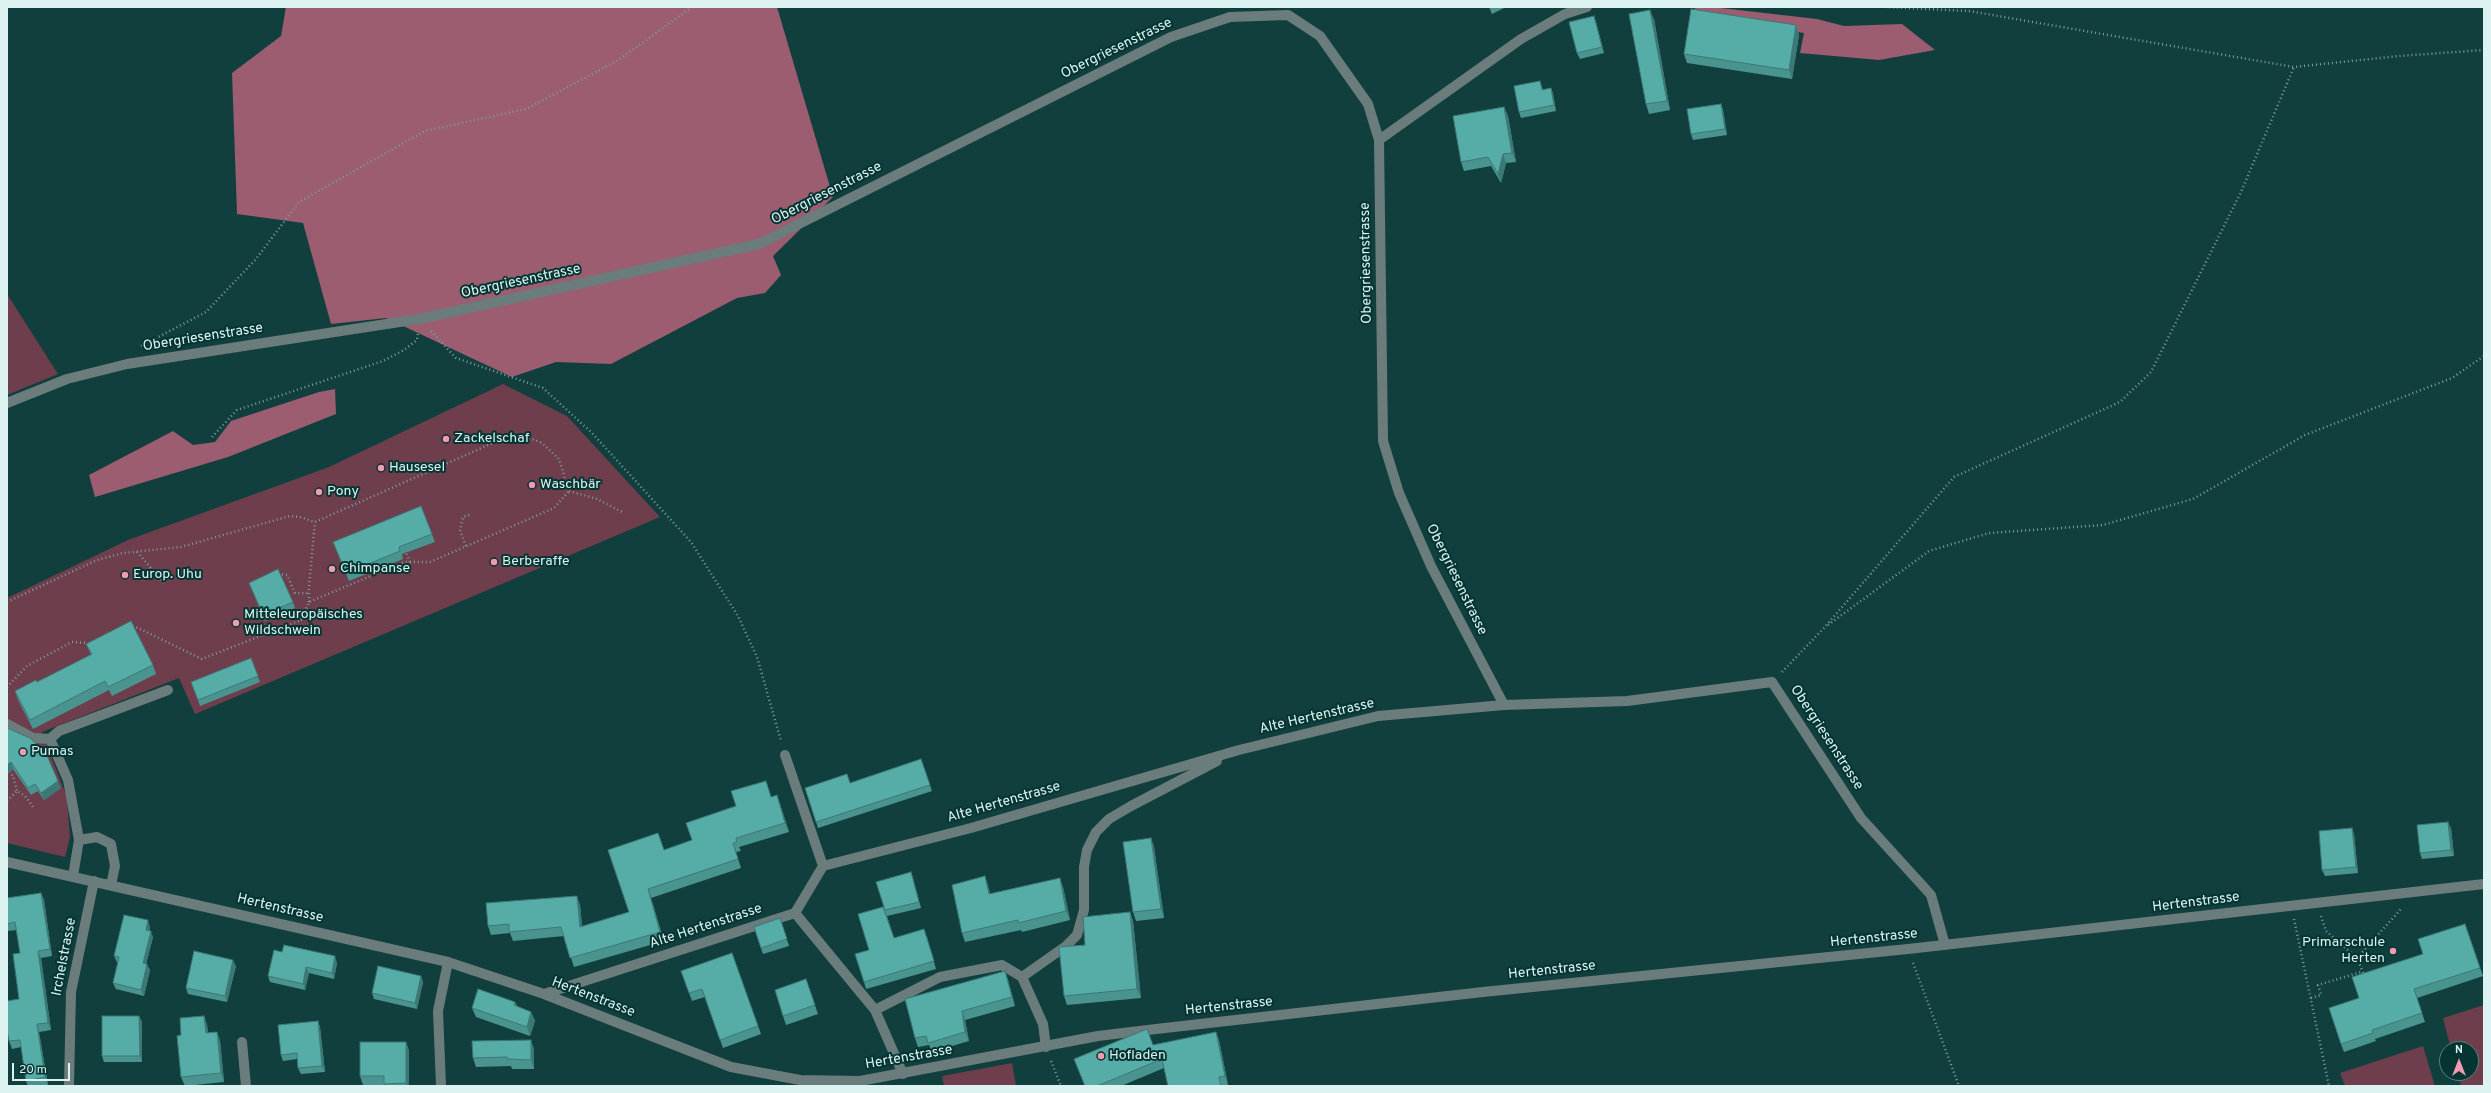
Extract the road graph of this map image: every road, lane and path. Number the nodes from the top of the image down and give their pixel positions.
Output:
1 (692, 7) edge
2 (1587, 7) edge
3 (1885, 7) edge
4 (2484, 50) edge
5 (2294, 67) junction
6 (1379, 140) junction
7 (419, 319) junction
8 (136, 349) dead end
9 (2484, 356) edge
10 (7, 403) edge
11 (212, 437) dead end
12 (569, 491) junction
13 (624, 513) dead end
14 (472, 514) dead end
15 (315, 522) junction
16 (466, 546) junction
17 (405, 549) edge
18 (137, 552) junction
19 (410, 562) junction
20 (274, 576) edge
21 (165, 584) dead end
22 (309, 593) junction
23 (7, 602) edge
24 (309, 602) junction
25 (321, 611) dead end
26 (301, 620) junction
27 (123, 626) edge
28 (1824, 628) junction
29 (92, 641) edge
30 (1772, 682) junction
31 (7, 687) edge
32 (168, 690) dead end
33 (1504, 705) junction
34 (7, 724) edge
35 (50, 739) junction
36 (1239, 750) junction
37 (785, 755) joint
38 (7, 768) edge
39 (17, 791) junction
40 (7, 801) edge
41 (33, 807) dead end
42 (80, 840) junction
43 (7, 862) edge
44 (823, 866) junction
45 (73, 876) junction
46 (94, 881) junction
47 (111, 884) junction
48 (2484, 884) edge
49 (2404, 893) junction
50 (2292, 905) junction
51 (795, 913) junction
52 (2322, 922) dead end
53 (1945, 945) junction
54 (1908, 949) junction
55 (2357, 958) junction
56 (448, 962) junction
57 (2362, 972) junction
58 (2370, 973) edge
59 (1022, 977) junction
60 (544, 994) junction
61 (2311, 998) junction
62 (875, 1010) junction
63 (242, 1042) dead end
64 (1046, 1047) junction
65 (903, 1074) junction
66 (860, 1084) edge
67 (69, 1086) edge
68 (246, 1086) edge
69 (441, 1086) edge
70 (1061, 1086) edge
71 (1959, 1086) edge
72 (2329, 1086) edge

1 - 8 path
2 - 6 street
3 - 5 path
4 - 5 path
5 - 28 path
6 - 7 street, Obergriesenstrasse
6 - 33 street, Obergriesenstrasse
7 - 10 street, Obergriesenstrasse
7 - 11 path
7 - 37 path
9 - 28 path
12 - 13 path
12 - 15 path
12 - 16 path
14 - 16 path
15 - 18 path
15 - 22 path
16 - 19 path
17 - 19 path
18 - 21 path
18 - 23 path
19 - 24 path
20 - 22 path
22 - 24 path
24 - 26 path
25 - 26 path
26 - 27 path
28 - 30 path
29 - 31 path
30 - 33 street, Obergriesenstrasse
30 - 53 street, Obergriesenstrasse
32 - 35 street
33 - 36 street, Alte Hertenstrasse
34 - 35 street
35 - 42 street
36 - 44 street, Alte Hertenstrasse
36 - 59 street
37 - 44 street
38 - 39 path
39 - 40 path
39 - 41 path
42 - 45 street
42 - 47 street
43 - 45 street, Hertenstrasse
44 - 51 street
45 - 46 street, Hertenstrasse
46 - 47 street, Hertenstrasse
46 - 67 street, Irchelstrasse
47 - 56 street, Hertenstrasse
48 - 49 street, Hertenstrasse
49 - 50 street, Hertenstrasse
49 - 55 path
50 - 53 street, Hertenstrasse
50 - 61 path
51 - 60 street, Alte Hertenstrasse
51 - 62 street
52 - 55 path
53 - 54 street, Hertenstrasse
54 - 64 street, Hertenstrasse
54 - 71 path
55 - 57 path
56 - 60 street, Hertenstrasse
56 - 69 street
57 - 58 path
57 - 61 path
59 - 62 street
59 - 64 street
60 - 66 street, Hertenstrasse
61 - 72 path
62 - 65 street
63 - 68 street
64 - 65 street, Hertenstrasse
64 - 70 path
65 - 66 street, Hertenstrasse

